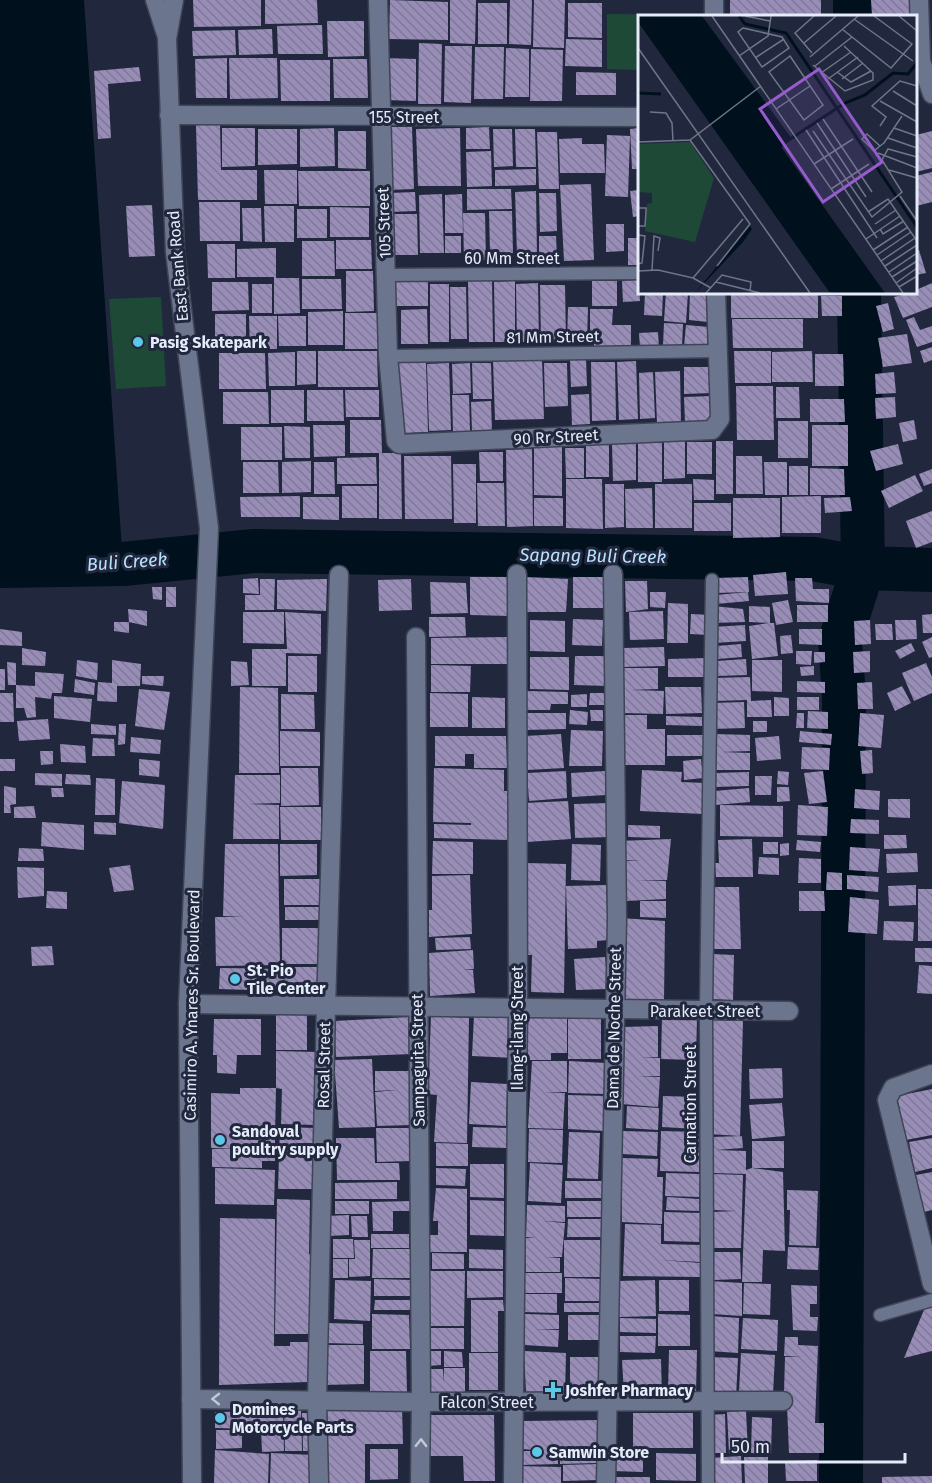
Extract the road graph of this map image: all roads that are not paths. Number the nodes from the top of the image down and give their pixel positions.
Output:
1 (155, 0) edge
2 (174, 0) edge
3 (378, 0) edge
4 (919, 0) edge
5 (167, 39) junction
6 (926, 61) edge
7 (932, 94) edge
8 (169, 115) junction
9 (381, 117) junction
10 (638, 117) edge
11 (638, 273) edge
12 (385, 275) junction
13 (716, 294) edge
14 (718, 351) junction
15 (388, 356) junction
16 (399, 444) joint
17 (209, 528) joint
18 (517, 574) dead end
19 (613, 574) dead end
20 (339, 575) dead end
21 (712, 580) dead end
22 (416, 637) dead end
23 (188, 1004) junction
24 (326, 1007) junction
25 (418, 1008) junction
26 (518, 1009) junction
27 (706, 1010) junction
28 (614, 1011) junction
29 (789, 1011) dead end
30 (932, 1074) edge
31 (932, 1284) edge
32 (932, 1300) edge
33 (880, 1315) dead end
34 (191, 1399) junction
35 (317, 1401) junction
36 (515, 1401) junction
37 (606, 1401) junction
38 (708, 1401) junction
39 (783, 1401) dead end
40 (421, 1402) junction
41 (192, 1483) edge
42 (319, 1483) edge
43 (420, 1483) edge
44 (513, 1483) edge
45 (606, 1483) edge
46 (708, 1483) edge

1 - 5 street, East Bank Road
2 - 5 street, East Bank Road
3 - 9 street, 105 Street
4 - 6 street
5 - 8 street, East Bank Road
6 - 7 street
8 - 9 street, 155 Street
8 - 17 street, East Bank Road
9 - 10 street, 155 Street
9 - 12 street, 105 Street
11 - 12 lane, 60 Mm Street
12 - 15 street, 105 Street
13 - 14 street
14 - 15 lane, 81 Mm Street
14 - 16 street, 90 Rr Street
15 - 16 street, 105 Street
17 - 23 street, Casimiro A. Ynares Sr. Boulevard
18 - 26 street, Ilang-ilang Street
19 - 28 street, Dama de Noche Street
20 - 24 street, Rosal Street
21 - 27 lane, Carnation Street
22 - 25 street, Sampaguita Street
23 - 24 street, Parakeet Street
23 - 34 street, Casimiro A. Ynares Sr. Boulevard
24 - 25 street, Parakeet Street
24 - 35 street, Rosal Street
25 - 26 street, Parakeet Street
25 - 40 street, Sampaguita Street
26 - 28 street, Parakeet Street
26 - 36 street, Ilang-ilang Street
27 - 28 street, Parakeet Street
27 - 29 street, Parakeet Street
27 - 38 lane, Carnation Street
28 - 37 street, Dama de Noche Street
30 - 31 street
32 - 33 lane
35 -> 34 street, Falcon Street
34 - 41 street, Casimiro A. Ynares Sr. Boulevard
35 - 40 street, Falcon Street
35 - 42 street, Rosal Street
36 - 37 street, Falcon Street
36 - 40 street, Falcon Street
36 - 44 street, Ilang-ilang Street
37 - 38 street, Falcon Street
37 - 45 street, Dama de Noche Street
38 - 39 street, Falcon Street
38 - 46 lane, Carnation Street
43 -> 40 street, Sampaguita Street

